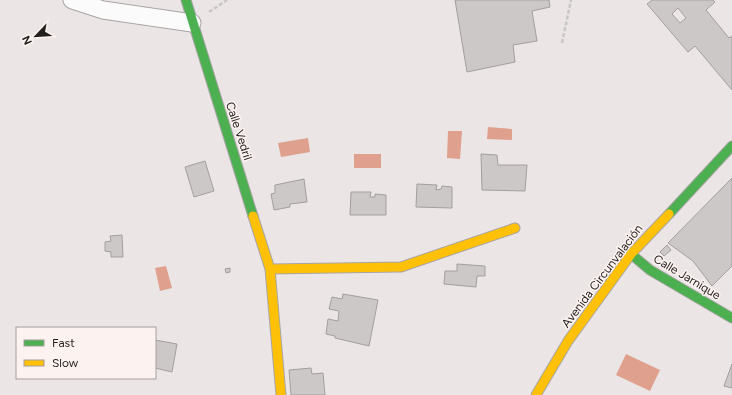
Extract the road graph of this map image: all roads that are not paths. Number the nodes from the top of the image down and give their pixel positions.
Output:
1 (72, 0) edge
2 (186, 0) edge
3 (192, 23) junction
4 (732, 146) edge
5 (515, 228) dead end
6 (631, 254) junction
7 (270, 269) junction
8 (732, 318) edge
9 (281, 395) edge
10 (536, 395) edge

1 - 3 street
2 - 3 street, Calle Vedril
3 - 7 street, Calle Vedril
4 - 6 street, Avenida Circunvalación
5 - 7 street
6 - 8 street, Calle Jarnique
6 - 10 street, Avenida Circunvalación
7 - 9 street, Calle Vedril

